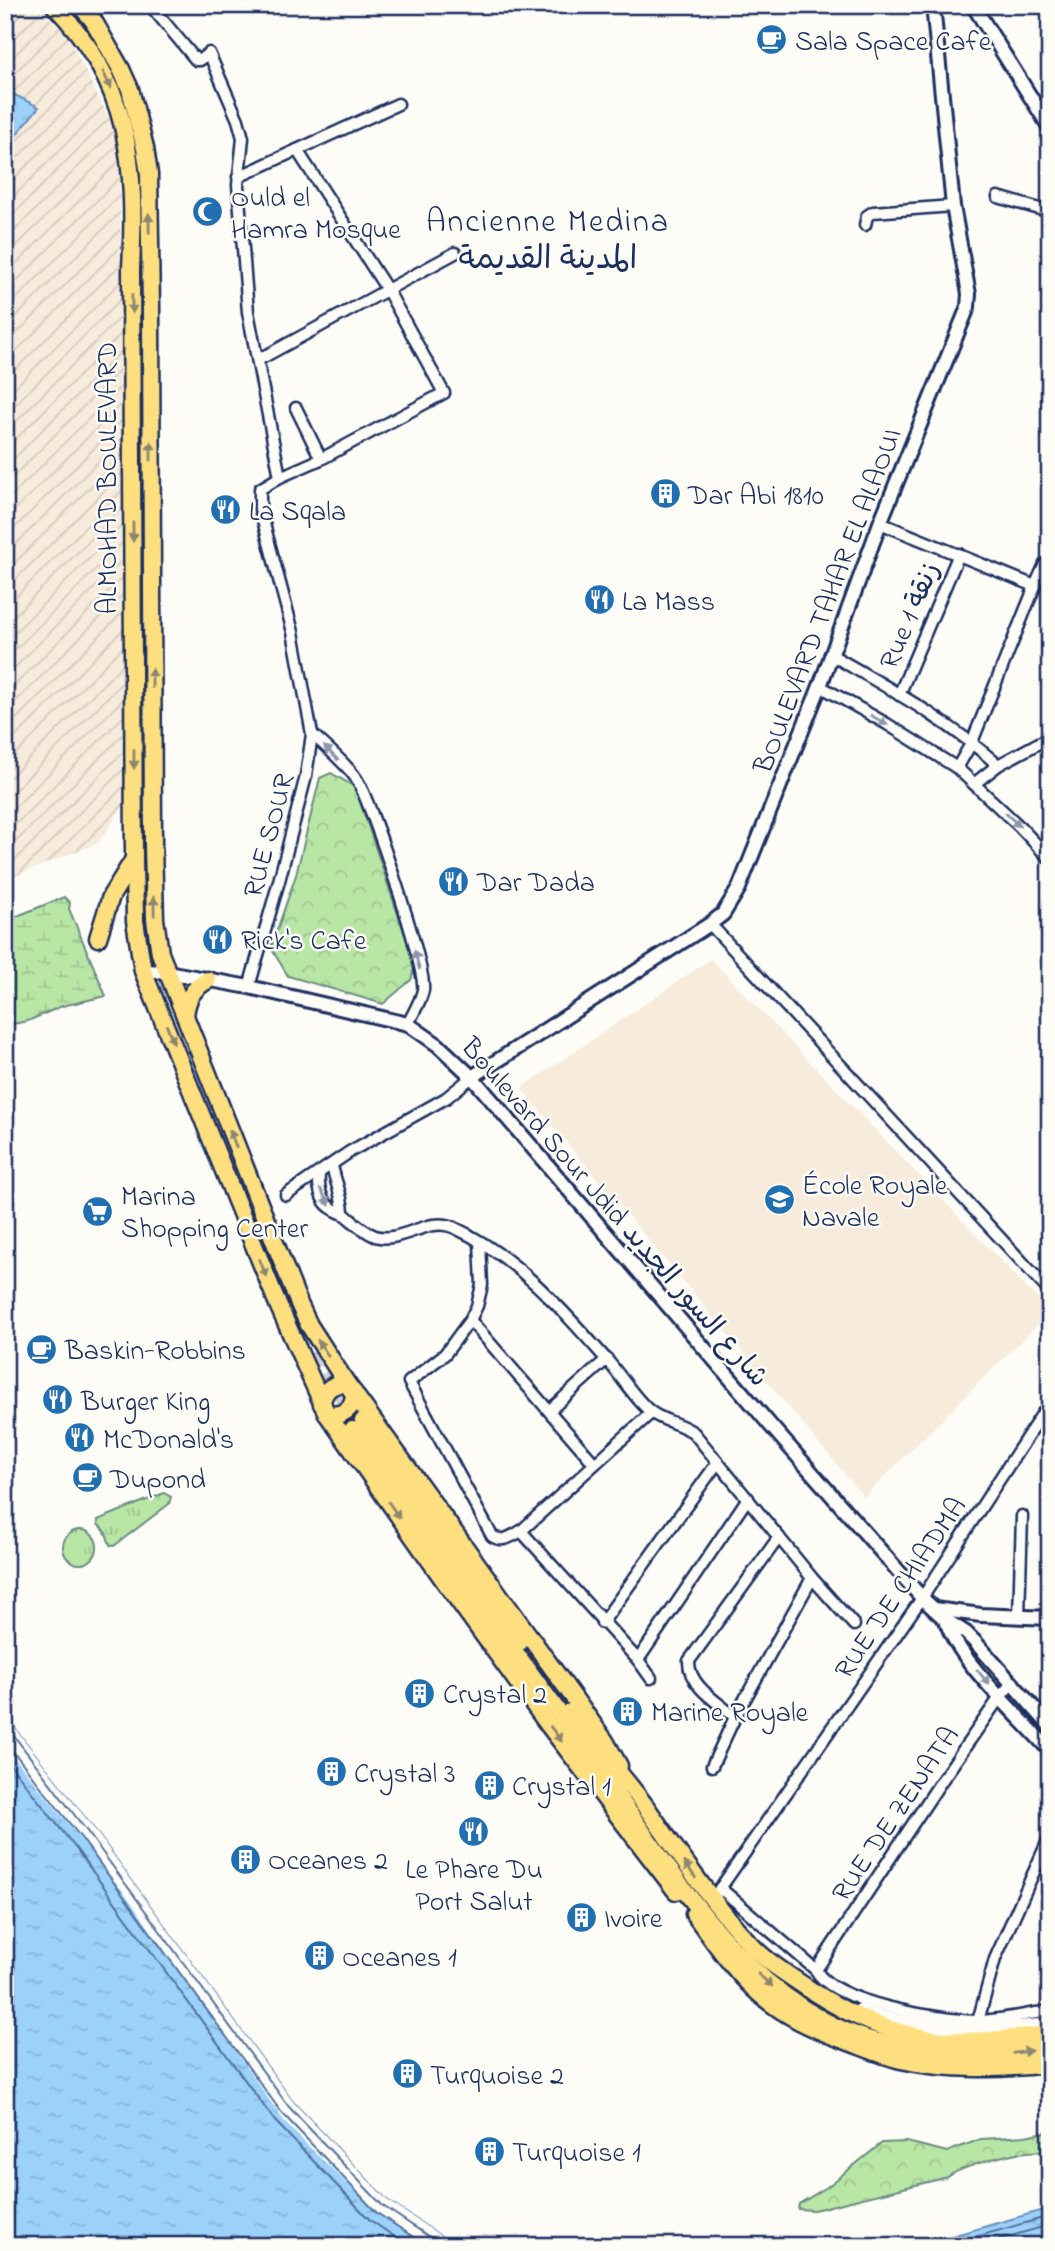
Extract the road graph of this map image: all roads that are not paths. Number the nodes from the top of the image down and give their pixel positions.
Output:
1 (54, 5) edge
2 (80, 5) edge
3 (150, 5) edge
4 (933, 5) edge
5 (973, 5) edge
6 (110, 48) junction
7 (93, 55) junction
8 (398, 104) dead end
9 (1050, 128) edge
10 (297, 150) junction
11 (238, 177) junction
12 (998, 197) dead end
13 (953, 206) junction
14 (1050, 212) edge
15 (864, 225) dead end
16 (455, 253) dead end
17 (388, 291) junction
18 (258, 360) junction
19 (296, 408) dead end
20 (321, 459) junction
21 (280, 477) junction
22 (880, 523) junction
23 (959, 554) junction
24 (1048, 563) edge
25 (151, 582) junction
26 (133, 583) junction
27 (1035, 586) junction
28 (830, 654) junction
29 (820, 686) junction
30 (899, 695) junction
31 (313, 734) junction
32 (1050, 737) edge
33 (972, 742) junction
34 (998, 765) junction
35 (957, 768) junction
36 (974, 784) junction
37 (134, 859) junction
38 (1050, 859) edge
39 (710, 924) junction
40 (98, 938) dead end
41 (143, 971) junction
42 (167, 972) junction
43 (208, 980) junction
44 (249, 987) junction
45 (185, 1016) junction
46 (408, 1024) junction
47 (472, 1077) junction
48 (332, 1165) junction
49 (319, 1174) junction
50 (286, 1195) dead end
51 (343, 1213) junction
52 (480, 1242) junction
53 (1050, 1292) edge
54 (470, 1320) junction
55 (607, 1359) junction
56 (351, 1388) junction
57 (1050, 1402) edge
58 (324, 1409) junction
59 (550, 1410) junction
60 (651, 1413) junction
61 (718, 1462) junction
62 (594, 1463) junction
63 (748, 1498) junction
64 (1022, 1516) dead end
65 (521, 1531) junction
66 (779, 1537) junction
67 (812, 1578) junction
68 (922, 1598) junction
69 (934, 1609) junction
70 (1019, 1616) junction
71 (1050, 1618) edge
72 (946, 1620) junction
73 (602, 1623) junction
74 (854, 1625) dead end
75 (638, 1660) junction
76 (650, 1678) dead end
77 (1013, 1682) junction
78 (1000, 1697) junction
79 (735, 1717) junction
80 (1050, 1726) edge
81 (1050, 1751) edge
82 (712, 1766) dead end
83 (629, 1784) junction
84 (1050, 1836) edge
85 (716, 1894) junction
86 (816, 1970) junction
87 (806, 1987) junction
88 (1050, 2011) edge
89 (978, 2021) junction
90 (1050, 2024) edge
91 (1050, 2034) edge
92 (882, 2043) junction
93 (860, 2046) junction
94 (1050, 2049) edge
95 (1050, 2064) edge

1 - 7 main road, ALMOHAD BOULEVARD
2 - 6 main road, ALMOHAD BOULEVARD
3 - 11 street
4 - 13 street, BOULEVARD TAHAR EL ALAOUI
5 - 9 street
6 - 7 main road
25 -> 6 main road, ALMOHAD BOULEVARD
7 -> 26 main road, ALMOHAD BOULEVARD
8 - 10 street
10 - 11 street
10 - 17 street
11 - 18 street
12 - 14 street
13 - 15 street
13 - 22 street, BOULEVARD TAHAR EL ALAOUI
16 - 17 street
17 - 18 street
17 - 20 street
18 - 21 street
19 - 20 street
20 - 21 street
21 - 31 street
22 - 23 street
22 - 28 street, BOULEVARD TAHAR EL ALAOUI
23 - 27 street
23 - 30 street, Rue 1 زنقة
24 - 27 street
25 - 26 main road
42 -> 25 main road, ALMOHAD BOULEVARD
26 -> 37 main road, ALMOHAD BOULEVARD
27 - 33 street
28 - 29 street, BOULEVARD TAHAR EL ALAOUI
28 - 30 street
29 -> 35 street
29 - 39 street, BOULEVARD TAHAR EL ALAOUI
30 - 33 street
31 - 44 street, RUE SOUR
46 -> 31 street
32 - 34 street
33 - 34 street
33 - 35 street
34 - 36 street
35 - 36 street
36 -> 38 street
37 - 40 main road
37 - 41 main road, ALMOHAD BOULEVARD
39 - 47 street, BOULEVARD TAHAR EL ALAOUI
39 - 53 street
41 - 42 street, Boulevard Sour Jdid شارع السور الجديد
41 -> 58 main road, ALMOHAD BOULEVARD
42 - 43 street, Boulevard Sour Jdid شارع السور الجديد
42 - 45 main road, ALMOHAD BOULEVARD
43 - 44 street, Boulevard Sour Jdid شارع السور الجديد
43 - 45 main road
44 - 46 street, Boulevard Sour Jdid شارع السور الجديد
56 -> 45 main road, ALMOHAD BOULEVARD
46 - 47 street, Boulevard Sour Jdid شارع السور الجديد
47 - 48 street
47 - 68 street, Boulevard Sour Jdid شارع السور الجديد
48 - 49 street
48 - 51 street
49 - 50 street
49 -> 51 street
51 - 52 street
52 - 54 street
52 - 55 street
54 - 59 street
54 - 65 street
55 - 59 street
55 - 60 street
56 - 58 main road
56 - 58 main road
56 - 83 main road, ALMOHAD BOULEVARD
57 - 68 street, RUE DE CHIADMA
58 -> 93 main road, ALMOHAD BOULEVARD
59 - 62 street
60 - 61 street
60 - 62 street
61 - 63 street
61 - 73 street
62 - 65 street
63 - 66 street
63 - 75 street
64 - 70 street
65 - 73 street
66 - 67 street
66 - 79 street
67 - 74 street
67 - 79 street
68 - 69 street, Boulevard Sour Jdid شارع السور الجديد
68 - 85 street, RUE DE CHIADMA
69 - 70 street
69 - 72 street, Boulevard Sour Jdid شارع السور الجديد
70 - 71 street
72 - 77 street, Boulevard Sour Jdid شارع السور الجديد
72 -> 78 street, Boulevard Sour Jdid شارع السور الجديد
73 - 75 street
75 - 76 street
77 - 78 street, RUE DE ZENATA
77 - 80 street, Boulevard Sour Jdid شارع السور الجديد
78 - 81 street, Boulevard Sour Jdid شارع السور الجديد
78 - 86 street, RUE DE ZENATA
79 - 82 street
85 -> 83 main road
83 -> 92 main road
84 - 89 street
85 - 86 street
85 - 87 main road
86 - 89 street
87 - 90 street
87 - 91 main road
88 - 89 street
92 - 93 main road
92 -> 94 main road
93 - 95 main road, ALMOHAD BOULEVARD

